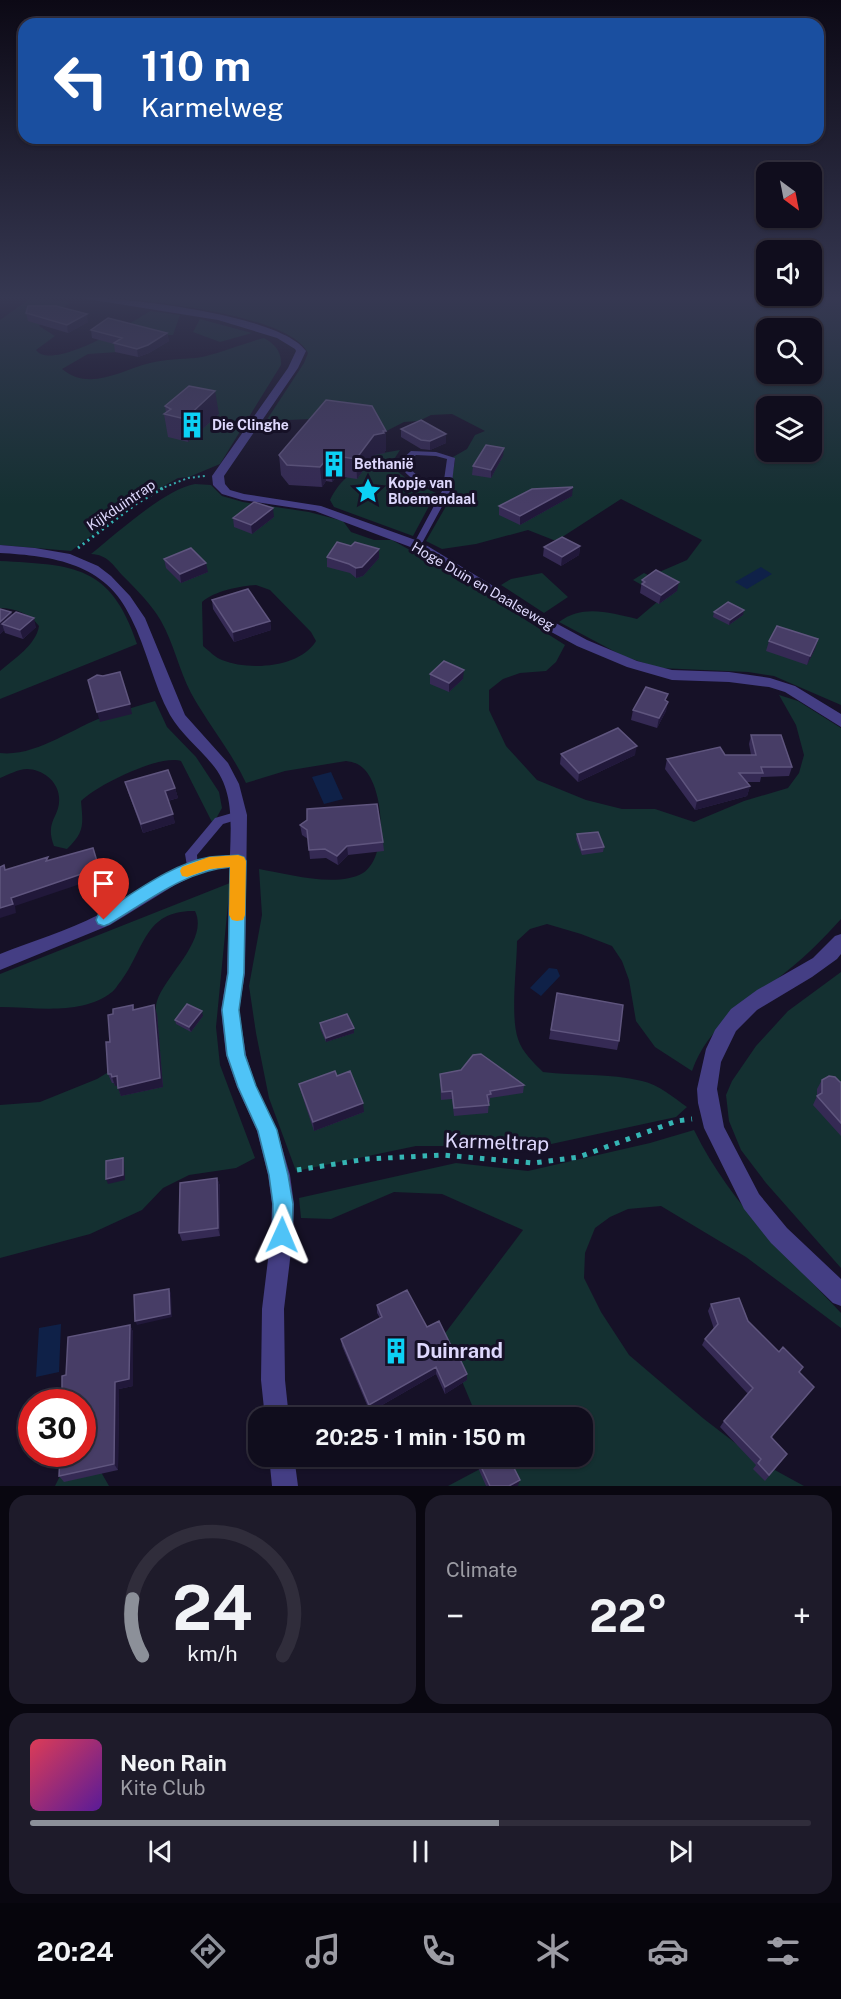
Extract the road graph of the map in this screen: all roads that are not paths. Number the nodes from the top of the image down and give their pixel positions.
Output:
1 (294, 366) edge
2 (447, 490) junction
3 (417, 545) junction
4 (0, 549) edge
5 (841, 722) edge
6 (239, 815) junction
7 (238, 861) junction
8 (192, 869) junction
9 (841, 940) edge
10 (0, 962) edge
11 (841, 1294) edge
12 (276, 1407) edge
13 (282, 1467) edge
14 (285, 1486) edge

1 - 3 street, Hoge Duin en Daalseweg
2 - 2 lane
2 - 3 lane
3 - 5 street, Hoge Duin en Daalseweg
4 - 6 street
6 - 7 street
6 - 8 lane
7 - 8 street
7 - 12 street
8 - 10 street
9 - 11 street
13 - 14 street

